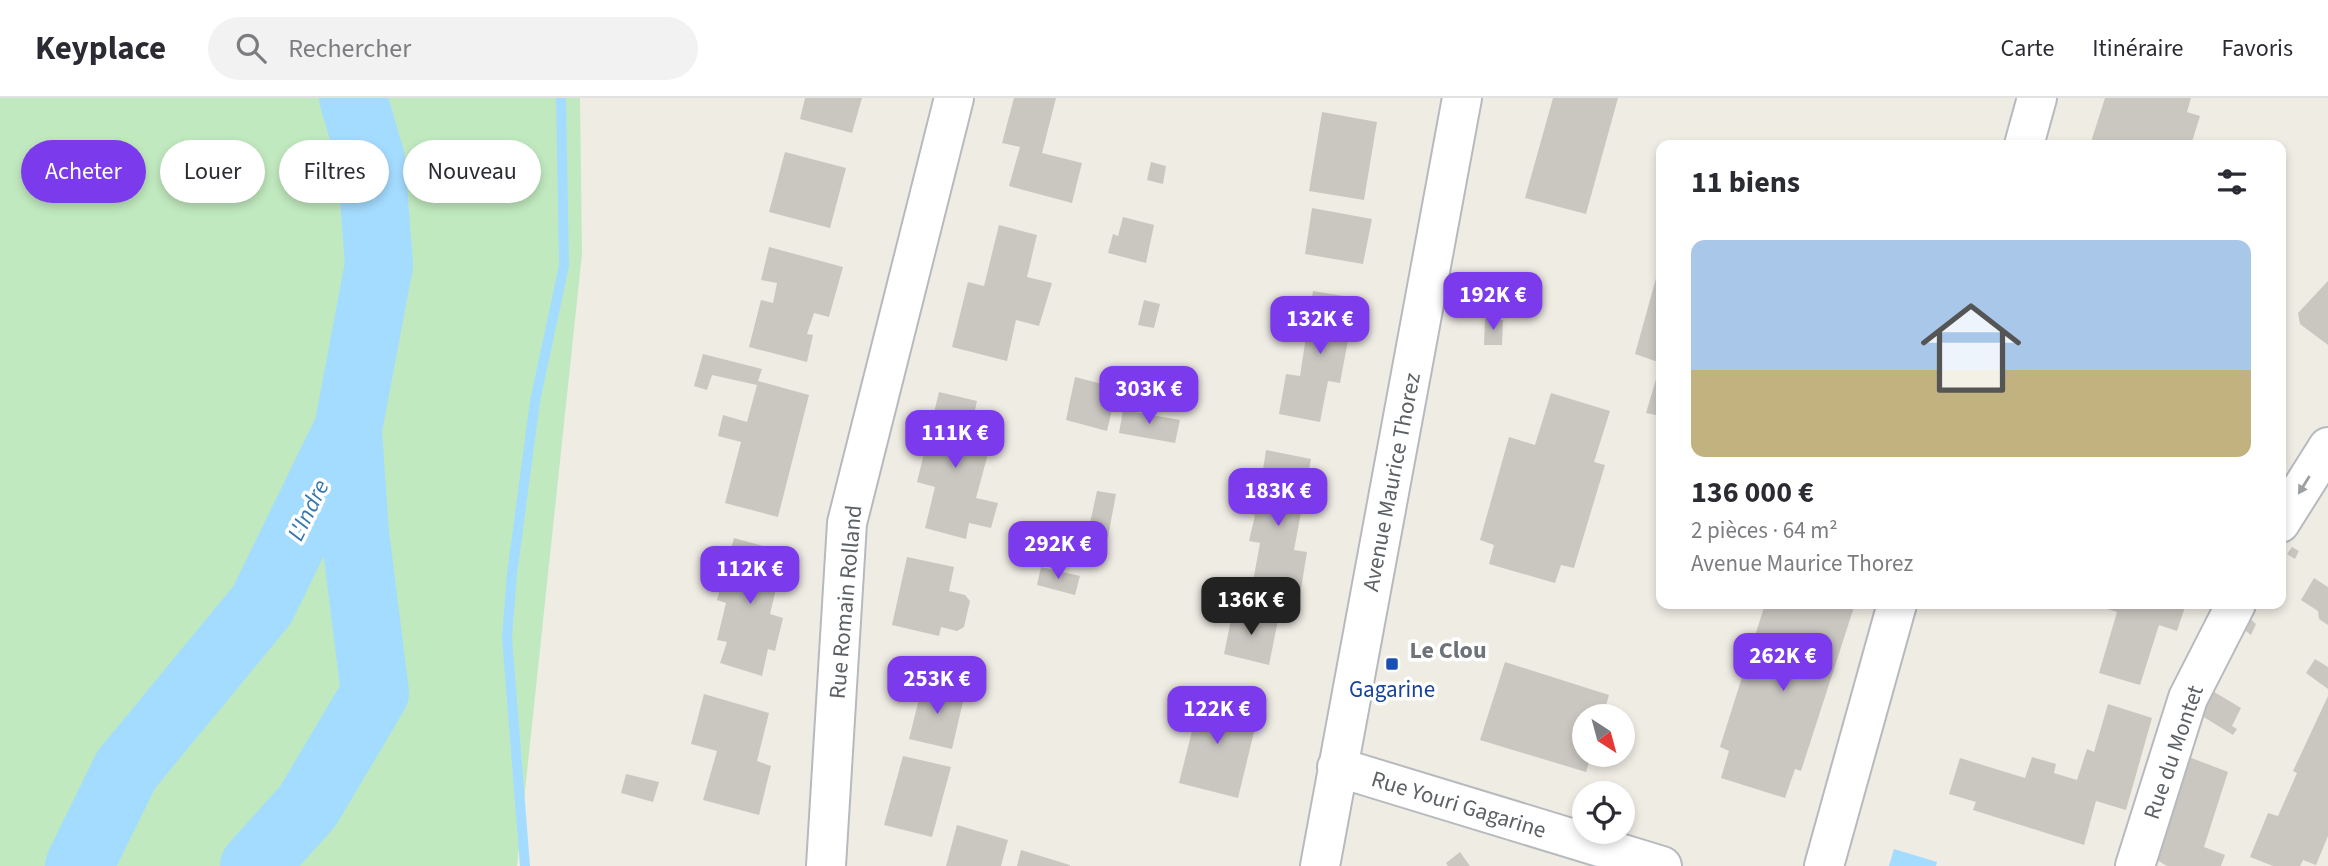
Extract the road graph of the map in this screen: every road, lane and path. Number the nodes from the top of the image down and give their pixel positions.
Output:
1 (954, 98) edge
2 (1462, 98) edge
3 (2037, 98) edge
4 (2025, 140) edge
5 (2328, 447) edge
6 (2286, 514) edge
7 (1896, 609) edge
8 (2233, 609) edge
9 (1338, 766) junction
10 (826, 866) edge
11 (1320, 866) edge
12 (1661, 866) edge
13 (1824, 866) edge
14 (2135, 866) edge

1 - 10 street, Rue Romain Rolland
2 - 9 street, Avenue Maurice Thorez
3 - 4 street
5 -> 6 street
7 - 13 street
8 - 14 street, Rue du Montet
9 - 11 street, Avenue Maurice Thorez
9 - 12 street, Rue Youri Gagarine

